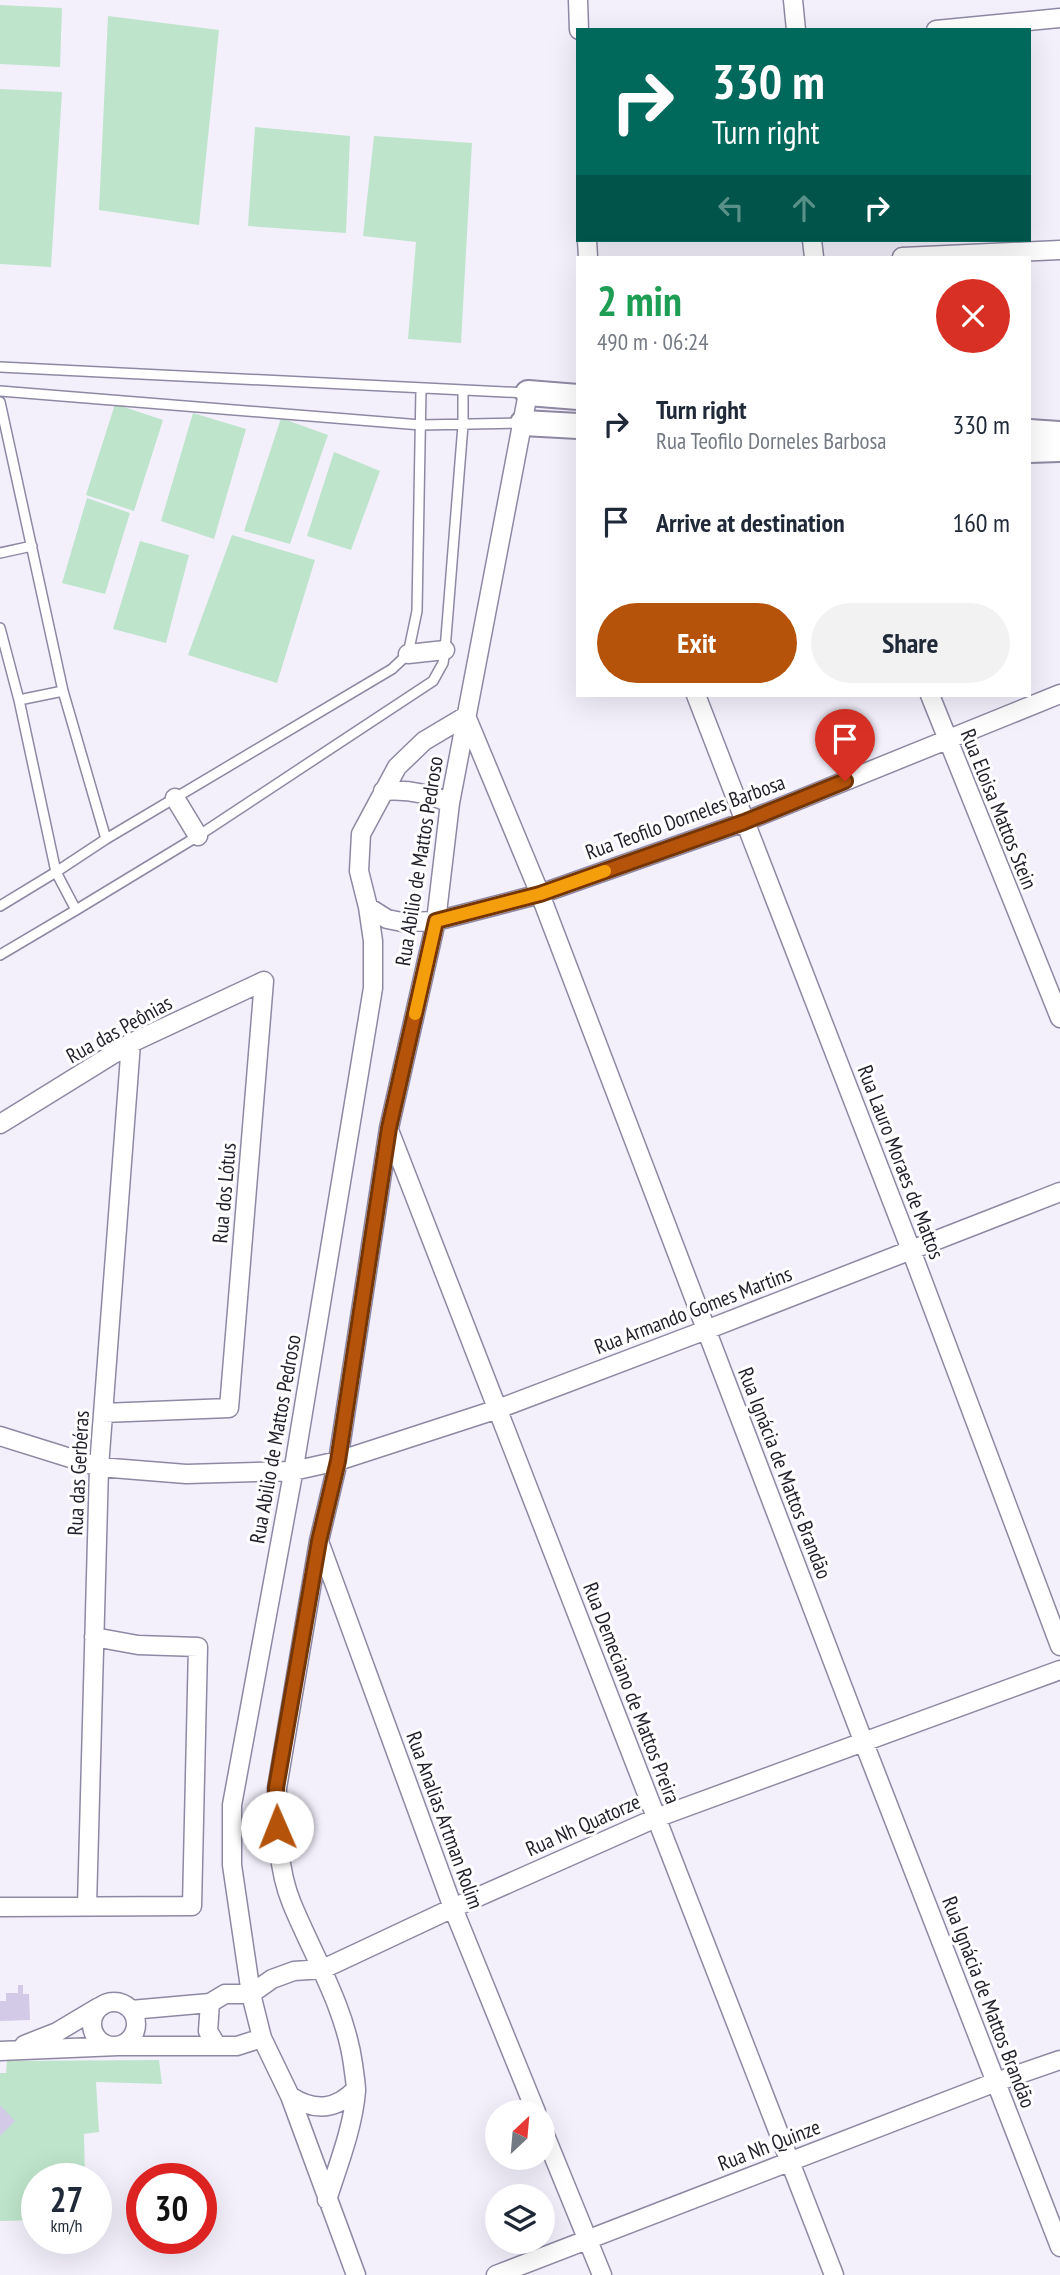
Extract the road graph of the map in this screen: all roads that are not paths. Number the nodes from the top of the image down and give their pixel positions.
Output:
1 (578, 0) edge
2 (793, 0) edge
3 (1060, 18) edge
4 (579, 28) edge
5 (796, 28) edge
6 (957, 28) edge
7 (1060, 250) edge
8 (925, 256) edge
9 (0, 367) edge
10 (421, 389) junction
11 (0, 391) edge
12 (463, 391) junction
13 (528, 393) junction
14 (576, 397) edge
15 (0, 402) edge
16 (523, 423) junction
17 (421, 425) junction
18 (463, 425) junction
19 (576, 426) edge
20 (1031, 432) edge
21 (1060, 434) edge
22 (1060, 449) edge
23 (1031, 450) edge
24 (32, 547) junction
25 (0, 553) edge
26 (0, 628) edge
27 (445, 650) junction
28 (408, 654) junction
29 (63, 691) junction
30 (1060, 694) edge
31 (697, 697) edge
32 (931, 697) edge
33 (19, 701) junction
34 (466, 716) junction
35 (946, 740) junction
36 (383, 792) junction
37 (175, 798) junction
38 (450, 803) junction
39 (744, 822) junction
40 (198, 836) junction
41 (106, 839) junction
42 (57, 872) junction
43 (540, 894) junction
44 (0, 906) edge
45 (368, 907) junction
46 (76, 910) junction
47 (436, 921) junction
48 (0, 955) edge
49 (264, 981) joint
50 (1060, 1018) edge
51 (131, 1043) junction
52 (0, 1124) edge
53 (389, 1128) junction
54 (1060, 1192) edge
55 (911, 1250) junction
56 (706, 1330) junction
57 (498, 1409) junction
58 (103, 1413) junction
59 (0, 1436) edge
60 (338, 1461) junction
61 (99, 1472) junction
62 (293, 1475) junction
63 (319, 1541) junction
64 (94, 1637) junction
65 (1060, 1646) edge
66 (1060, 1670) edge
67 (864, 1743) junction
68 (656, 1818) junction
69 (87, 1906) junction
70 (0, 1907) edge
71 (453, 1908) junction
72 (323, 1969) junction
73 (251, 1994) junction
74 (210, 2003) junction
75 (102, 2005) junction
76 (131, 2010) junction
77 (262, 2038) junction
78 (118, 2046) junction
79 (217, 2046) junction
80 (4, 2051) edge
81 (1060, 2060) edge
82 (996, 2082) junction
83 (356, 2089) junction
84 (290, 2096) junction
85 (531, 2100) edge
86 (555, 2159) edge
87 (790, 2162) junction
88 (327, 2200) junction
89 (588, 2239) junction
90 (1060, 2247) edge
91 (356, 2275) edge
92 (496, 2275) edge
93 (602, 2275) edge
94 (834, 2275) edge

1 - 4 street
2 - 5 street
3 - 6 street
7 - 8 street
9 - 10 lane
10 - 12 lane
10 - 17 lane
11 - 17 lane
12 - 13 lane
12 - 18 lane
13 - 14 street
13 - 16 street, Rua Abilio de Mattos Pedroso
15 - 24 lane
16 - 18 lane
16 - 19 street
16 - 34 street, Rua Abilio de Mattos Pedroso
17 - 18 lane
17 - 28 lane
18 - 27 lane
20 - 21 street
22 - 23 street
24 - 25 lane
24 - 29 lane
26 - 33 lane
27 - 28 street
27 - 40 lane
28 - 37 lane
29 - 33 lane
29 - 41 lane
30 - 35 street, Rua Teofilo Dorneles Barbosa
31 - 39 street, Rua Lauro Moraes de Mattos
32 - 35 street, Rua Eloisa Mattos Stein
33 - 42 lane
34 - 36 street, Rua Abilio de Mattos Pedroso
34 - 38 street, Rua Abilio de Mattos Pedroso
34 - 43 street, Rua Ignácia de Mattos Brandão
35 - 39 street, Rua Teofilo Dorneles Barbosa
35 - 50 street, Rua Eloisa Mattos Stein
36 - 38 street
36 - 45 street, Rua Abilio de Mattos Pedroso
37 - 40 street
37 - 41 lane
38 - 47 street, Rua Abilio de Mattos Pedroso
39 - 43 street, Rua Teofilo Dorneles Barbosa
39 - 55 street, Rua Lauro Moraes de Mattos
40 - 46 lane
41 - 42 lane
42 - 44 lane
42 - 46 lane
43 - 47 street, Rua Teofilo Dorneles Barbosa
43 - 56 street, Rua Ignácia de Mattos Brandão
45 - 47 street, Rua Teofilo Dorneles Barbosa
45 - 62 street, Rua Abilio de Mattos Pedroso
46 - 48 lane
47 - 53 street, Rua Abilio de Mattos Pedroso
49 - 51 street, Rua das Peônias
49 - 58 street, Rua dos Lótus
51 - 52 street, Rua das Peônias
51 - 58 street, Rua das Gerbéras
53 - 57 street, Rua Demeciano de Mattos Preira
53 - 60 street, Rua Abilio de Mattos Pedroso
54 - 55 street, Rua Armando Gomes Martins
55 - 56 street, Rua Armando Gomes Martins
55 - 65 street, Rua Lauro Moraes de Mattos
56 - 57 street, Rua Armando Gomes Martins
56 - 67 street, Rua Ignácia de Mattos Brandão
57 - 60 street, Rua Armando Gomes Martins
57 - 68 street, Rua Demeciano de Mattos Preira
58 - 61 street, Rua das Gerbéras
59 - 61 street, Rua Armando Gomes Martins
60 - 62 street, Rua Armando Gomes Martins
60 - 63 street, Rua Abilio de Mattos Pedroso
61 - 62 street, Rua Armando Gomes Martins
61 - 64 street, Rua das Gerbéras
62 - 73 street, Rua Abilio de Mattos Pedroso
63 - 71 street, Rua Analias Artman Rolim
63 - 72 street, Rua Abilio de Mattos Pedroso
64 - 69 street, Rua das Gerbéras
64 - 69 street
66 - 67 street, Rua Nh Quatorze
67 - 68 street, Rua Nh Quatorze
67 - 82 street, Rua Ignácia de Mattos Brandão
68 - 71 street, Rua Nh Quatorze
68 - 87 street, Rua Demeciano de Mattos Preira
69 - 70 street
71 - 72 street, Rua Nh Quatorze
71 - 85 street, Rua Analias Artman Rolim
72 - 73 street, Rua Nh Quatorze
72 - 83 street, Rua Abilio de Mattos Pedroso
73 - 74 street
73 - 77 street, Rua Abilio de Mattos Pedroso
74 - 76 street
74 - 79 street
75 - 76 street
75 - 78 street
75 - 80 street
76 - 78 street
77 - 79 street
77 - 84 street, Rua Abilio de Mattos Pedroso
78 - 79 street
78 - 80 street
81 - 82 street, Rua Nh Quinze
82 - 87 street, Rua Nh Quinze
82 - 90 street, Rua Ignácia de Mattos Brandão
83 - 84 street
83 - 88 street, Rua Abilio de Mattos Pedroso
84 - 88 street, Rua Abilio de Mattos Pedroso
86 - 89 street
87 - 89 street, Rua Nh Quinze
87 - 94 street, Rua Demeciano de Mattos Preira
88 - 91 street, Rua Abilio de Mattos Pedroso
89 - 92 street, Rua Nh Quinze
89 - 93 street

